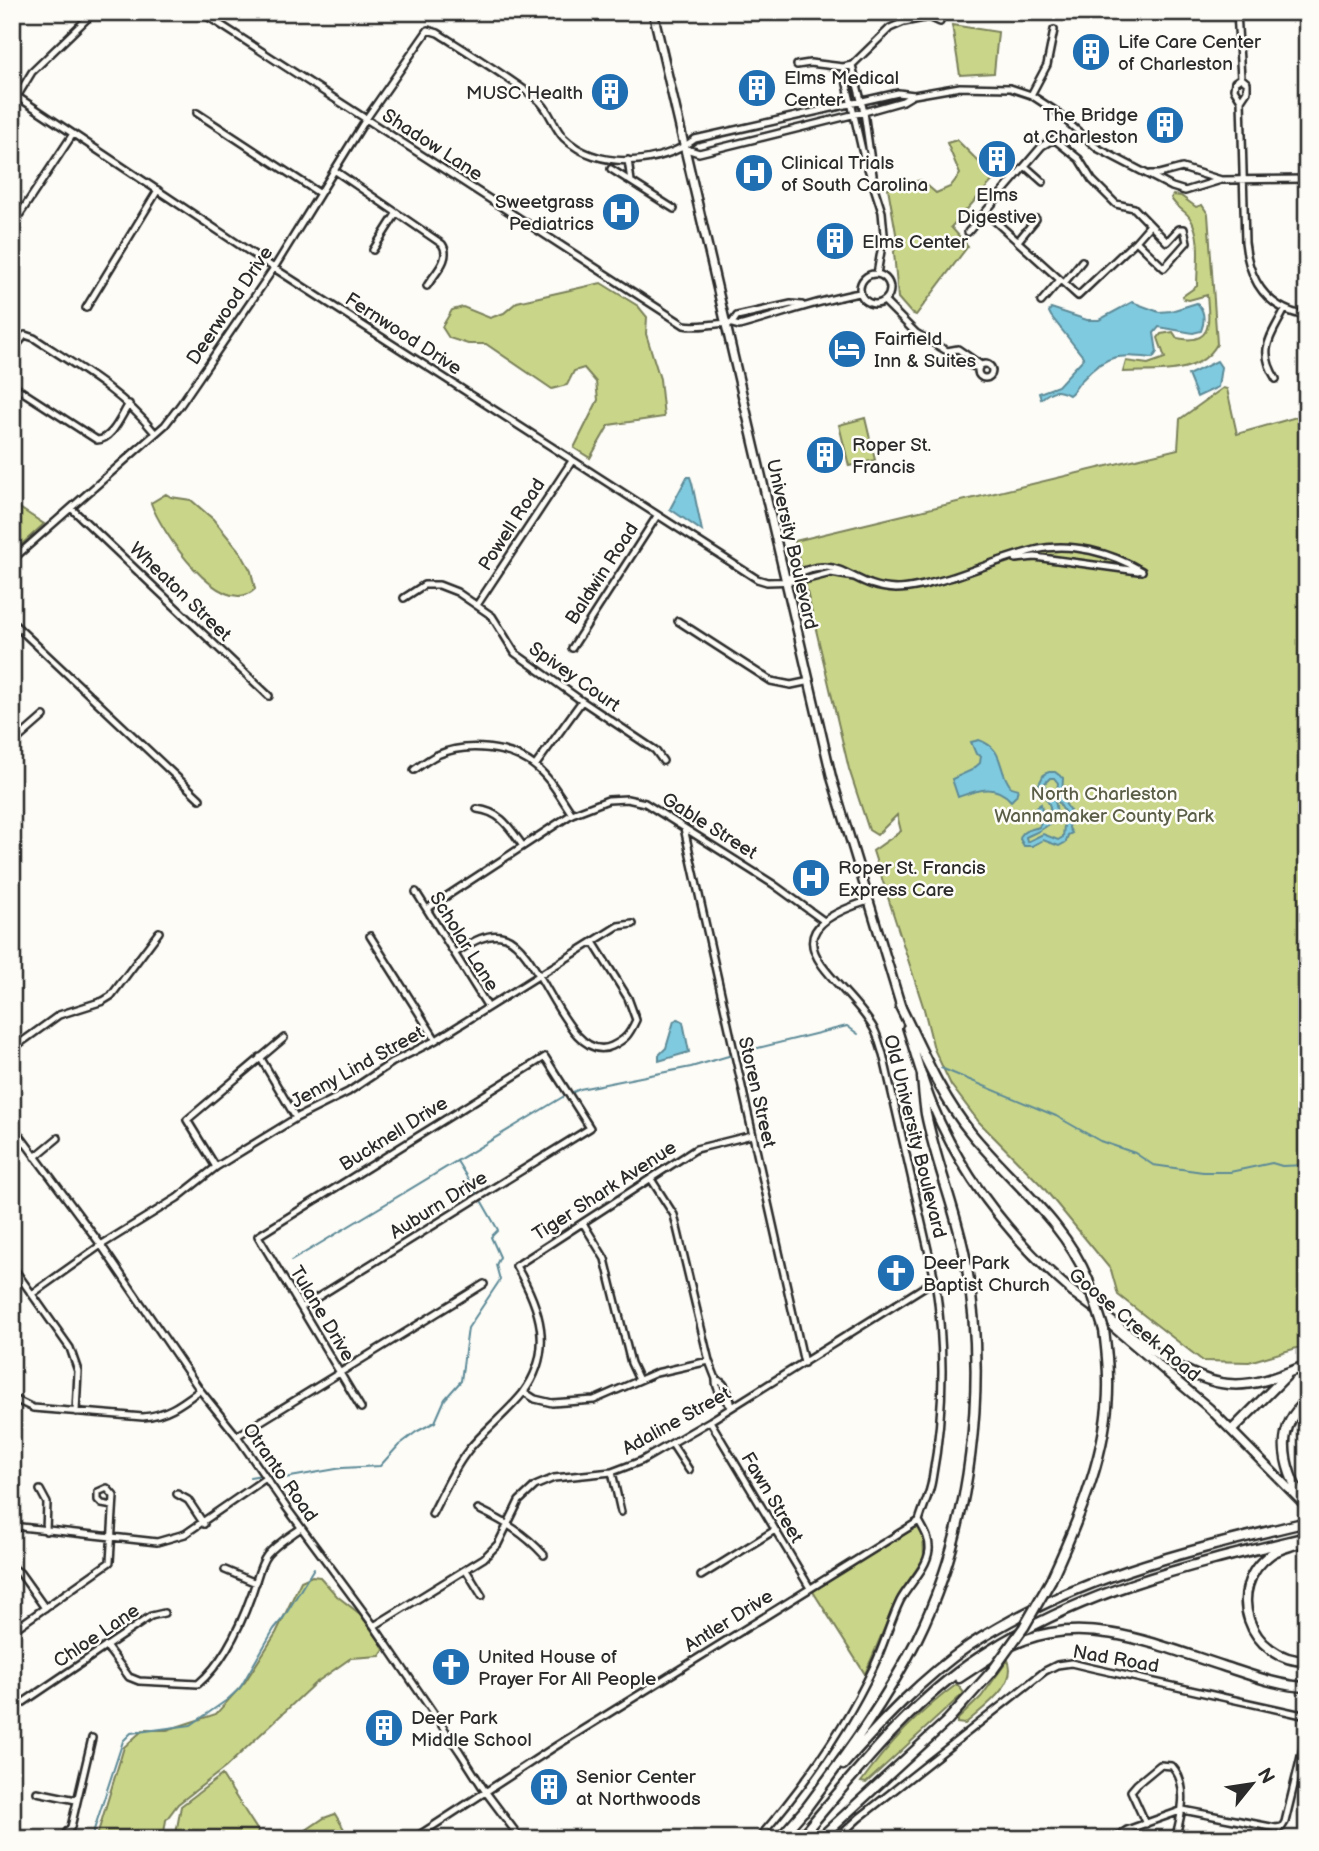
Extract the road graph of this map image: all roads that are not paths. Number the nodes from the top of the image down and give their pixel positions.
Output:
1 (94, 12) edge
2 (201, 12) edge
3 (653, 12) edge
4 (1184, 12) edge
5 (1237, 12) edge
6 (1173, 15) dead end
7 (940, 22) dead end
8 (1054, 30) dead end
9 (797, 65) dead end
10 (852, 65) junction
11 (843, 67) junction
12 (1241, 78) junction
13 (15, 95) edge
14 (914, 95) junction
15 (1031, 95) junction
16 (860, 100) junction
17 (1241, 100) junction
18 (852, 102) junction
19 (12, 105) edge
20 (864, 112) junction
21 (197, 113) dead end
22 (853, 114) junction
23 (366, 119) junction
24 (73, 134) junction
25 (683, 148) junction
26 (628, 160) junction
27 (1025, 166) junction
28 (611, 169) dead end
29 (334, 170) junction
30 (1146, 174) junction
31 (1242, 179) junction
32 (1307, 179) edge
33 (1221, 180) junction
34 (874, 181) junction
35 (1043, 182) dead end
36 (632, 183) junction
37 (158, 190) junction
38 (320, 193) junction
39 (674, 209) dead end
40 (985, 212) junction
41 (396, 214) junction
42 (1036, 219) dead end
43 (1150, 225) junction
44 (12, 226) edge
45 (968, 232) dead end
46 (1018, 241) junction
47 (1136, 241) junction
48 (1167, 242) junction
49 (373, 250) dead end
50 (1178, 253) junction
51 (1082, 261) dead end
52 (274, 268) junction
53 (877, 274) junction
54 (1062, 281) junction
55 (427, 286) dead end
56 (860, 293) junction
57 (884, 301) junction
58 (1041, 302) dead end
59 (802, 305) junction
60 (86, 308) dead end
61 (1285, 309) junction
62 (1307, 316) edge
63 (728, 323) junction
64 (12, 351) edge
65 (947, 351) junction
66 (1276, 379) dead end
67 (12, 385) edge
68 (129, 404) junction
69 (155, 433) junction
70 (572, 461) junction
71 (71, 508) junction
72 (657, 516) junction
73 (12, 560) edge
74 (1006, 560) junction
75 (785, 580) junction
76 (404, 598) dead end
77 (477, 605) junction
78 (678, 621) dead end
79 (12, 622) edge
80 (572, 648) dead end
81 (810, 681) junction
82 (269, 696) dead end
83 (582, 701) junction
84 (44, 716) dead end
85 (12, 744) edge
86 (663, 761) dead end
87 (535, 766) junction
88 (414, 769) dead end
89 (200, 799) dead end
90 (477, 809) dead end
91 (572, 814) junction
92 (684, 828) junction
93 (523, 846) junction
94 (416, 892) dead end
95 (868, 901) junction
96 (427, 909) junction
97 (824, 920) junction
98 (633, 924) dead end
99 (159, 932) dead end
100 (370, 936) dead end
101 (593, 942) junction
102 (456, 953) junction
103 (539, 975) junction
104 (900, 1006) junction
105 (488, 1007) junction
106 (284, 1038) dead end
107 (436, 1040) junction
108 (12, 1048) edge
109 (260, 1057) junction
110 (922, 1077) junction
111 (296, 1118) junction
112 (12, 1125) edge
113 (590, 1128) joint
114 (752, 1135) junction
115 (58, 1139) dead end
116 (35, 1157) junction
117 (216, 1167) junction
118 (651, 1179) junction
119 (583, 1223) junction
120 (258, 1236) joint
121 (102, 1245) junction
122 (12, 1266) edge
123 (934, 1280) junction
124 (484, 1284) dead end
125 (1071, 1291) junction
126 (32, 1294) junction
127 (302, 1307) junction
128 (709, 1361) junction
129 (804, 1363) junction
130 (1307, 1365) edge
131 (340, 1372) junction
132 (1291, 1372) junction
133 (639, 1380) junction
134 (200, 1390) junction
135 (524, 1392) junction
136 (12, 1398) edge
137 (1307, 1401) edge
138 (732, 1407) junction
139 (361, 1408) dead end
140 (76, 1412) junction
141 (710, 1421) junction
142 (1232, 1430) junction
143 (237, 1436) junction
144 (673, 1444) junction
145 (689, 1471) dead end
146 (612, 1472) junction
147 (266, 1478) junction
148 (40, 1490) dead end
149 (177, 1494) dead end
150 (113, 1506) dead end
151 (1307, 1508) edge
152 (478, 1509) dead end
153 (621, 1512) dead end
154 (432, 1514) dead end
155 (919, 1521) junction
156 (1307, 1521) edge
157 (204, 1524) junction
158 (509, 1524) junction
159 (12, 1526) edge
160 (301, 1528) junction
161 (775, 1530) junction
162 (46, 1531) junction
163 (112, 1538) junction
164 (1307, 1539) edge
165 (544, 1555) dead end
166 (12, 1567) edge
167 (225, 1570) dead end
168 (466, 1570) junction
169 (701, 1576) dead end
170 (256, 1583) junction
171 (810, 1588) junction
172 (482, 1596) dead end
173 (45, 1608) junction
174 (164, 1613) dead end
175 (374, 1626) junction
176 (12, 1631) edge
177 (106, 1646) junction
178 (1307, 1661) edge
179 (1307, 1687) edge
180 (917, 1708) junction
181 (12, 1710) edge
182 (1307, 1716) edge
183 (1307, 1732) edge
184 (92, 1738) dead end
185 (485, 1791) junction
186 (37, 1792) dead end
187 (76, 1800) junction
188 (1183, 1810) junction
189 (804, 1811) junction
190 (1146, 1824) junction
191 (61, 1839) edge
192 (413, 1839) edge
193 (520, 1839) edge
194 (758, 1839) edge
195 (779, 1839) edge
196 (799, 1839) edge
197 (819, 1839) edge
198 (836, 1839) edge
199 (1113, 1839) edge
200 (1175, 1839) edge

1 - 13 street
2 - 23 street, Shadow Lane
3 - 25 main road, University Boulevard
4 - 6 street
5 - 12 street
7 - 10 street
8 - 15 street
9 - 11 street
10 - 11 street
10 - 16 street
11 - 18 street
12 - 17 street
12 - 17 street
13 - 19 street
13 - 24 street, Fernwood Drive
14 - 15 street
14 - 16 street
14 - 20 street
15 - 30 street
16 - 18 street
16 - 20 street
17 - 31 street
18 - 22 street
18 - 25 street
20 - 22 street
20 - 34 street
21 - 38 street
22 - 25 street
22 - 34 street
23 - 26 street, Deerwood Drive
23 - 29 street, Deerwood Drive
23 - 63 street, Shadow Lane
24 - 37 street, Fernwood Drive
24 - 44 street
25 - 26 street
25 - 63 main road, University Boulevard
26 - 36 street
27 - 35 street
27 - 40 street
27 - 43 street
28 - 36 street
29 - 38 street, Deerwood Drive
29 - 41 street
30 - 33 street
30 - 33 street
31 - 32 street
31 - 33 street
31 - 61 street
34 - 53 street
36 - 39 street
37 - 52 street, Fernwood Drive
37 - 60 street
38 - 52 street, Deerwood Drive
40 - 45 street
40 - 46 street
41 - 49 street
41 - 55 street
42 - 46 street
43 - 47 street
43 - 48 street
46 - 54 street
47 - 50 street
47 - 54 street
48 - 50 street
48 - 50 street
51 - 54 street
52 - 69 street, Deerwood Drive
52 - 70 street, Fernwood Drive
53 - 56 street
53 - 57 street
54 - 58 street
56 - 57 street
56 - 59 street
57 - 65 street
59 - 63 street
59 - 63 street, Shadow Lane
61 - 62 street
61 - 66 street
63 - 75 main road, University Boulevard
64 - 68 street
65 - 65 street
67 - 68 street
68 - 69 street
69 - 71 street, Deerwood Drive
70 - 72 street, Fernwood Drive
70 - 77 street, Powell Road
71 - 73 street, Deerwood Drive
71 - 82 street, Wheaton Street
72 - 75 street, Fernwood Drive
72 - 80 street, Baldwin Road
74 - 74 street
74 - 75 street, Fernwood Drive
75 - 81 main road, University Boulevard
76 - 77 street, Spivey Court
77 - 83 street, Spivey Court
78 - 81 street
79 - 89 street
81 - 95 main road, University Boulevard
83 - 86 street, Spivey Court
83 - 87 street
84 - 85 street
87 - 88 street
87 - 91 street
90 - 93 street
91 - 92 street, Gable Street
91 - 93 street, Gable Street
92 - 97 street, Gable Street
92 - 114 street, Storen Street
93 - 96 street, Gable Street
94 - 96 street, Scholar Lane
95 - 97 street
95 - 104 main road, University Boulevard
96 - 102 street, Scholar Lane
97 - 123 street, Old University Boulevard
98 - 101 street, Jenny Lind Street
99 - 108 street
100 - 107 street
101 - 103 street, Jenny Lind Street
101 - 103 street
102 - 103 street
102 - 105 street, Scholar Lane
103 - 105 street, Jenny Lind Street
104 - 110 main road, University Boulevard
104 - 197 highway, bridge
105 - 107 street, Jenny Lind Street
106 - 109 street
107 - 111 street, Jenny Lind Street
109 - 111 street
109 - 117 street
110 - 125 main road, Goose Creek Road
110 - 189 highway
111 - 117 street, Jenny Lind Street
112 - 116 street, Otranto Road
113 - 120 street, Bucknell Drive
113 - 127 street, Auburn Drive
114 - 118 street, Tiger Shark Avenue
114 - 129 street, Storen Street
115 - 116 street
116 - 121 street, Otranto Road
117 - 121 street, Jenny Lind Street
118 - 119 street, Tiger Shark Avenue
118 - 128 street
119 - 133 street
119 - 135 street, Tiger Shark Avenue
120 - 127 street, Tulane Drive
121 - 126 street, Jenny Lind Street
121 - 134 street, Otranto Road
122 - 126 street
123 - 129 street, Adaline Street
123 - 155 street, Old University Boulevard
124 - 131 street
125 - 132 highway
125 - 142 main road, Goose Creek Road
126 - 140 street
127 - 131 street, Tulane Drive
128 - 133 street
128 - 138 street
129 - 138 street, Adaline Street
130 - 132 highway
131 - 139 street, Tulane Drive
131 - 143 street
132 - 142 highway
133 - 135 street
134 - 140 street
134 - 143 street, Otranto Road
135 - 154 street
136 - 140 street
137 - 151 highway
138 - 141 street, Adaline Street
141 - 144 street, Adaline Street
141 - 161 street, Fawn Street
142 - 151 main road, Goose Creek Road
143 - 147 street, Otranto Road
144 - 145 street
144 - 146 street, Adaline Street
146 - 153 street
146 - 158 street, Adaline Street
147 - 157 street
147 - 160 street, Otranto Road
148 - 162 street
149 - 157 street
150 - 163 street
152 - 158 street
155 - 171 street, Antler Drive
155 - 194 street
156 - 189 highway
157 - 163 street
158 - 165 street
158 - 168 street, Adaline Street
159 - 162 street
160 - 170 street
160 - 175 street, Otranto Road
161 - 169 street
161 - 171 street, Fawn Street
162 - 163 street
163 - 173 street
164 - 178 highway
164 - 180 highway
166 - 173 street
167 - 170 street
168 - 172 street
168 - 175 street, Adaline Street
170 - 177 street
171 - 185 street, Antler Drive
173 - 176 street
174 - 177 street, Chloe Lane
175 - 185 street, Otranto Road
177 - 181 street, Chloe Lane
179 - 180 highway
180 - 196 highway
182 - 198 street, Nad Road
183 - 188 street
184 - 187 street
185 - 192 street, Antler Drive
185 - 193 street, Otranto Road
186 - 187 street
187 - 191 street
188 - 190 street
188 - 190 street
188 - 200 street
189 - 195 highway
190 - 199 street

